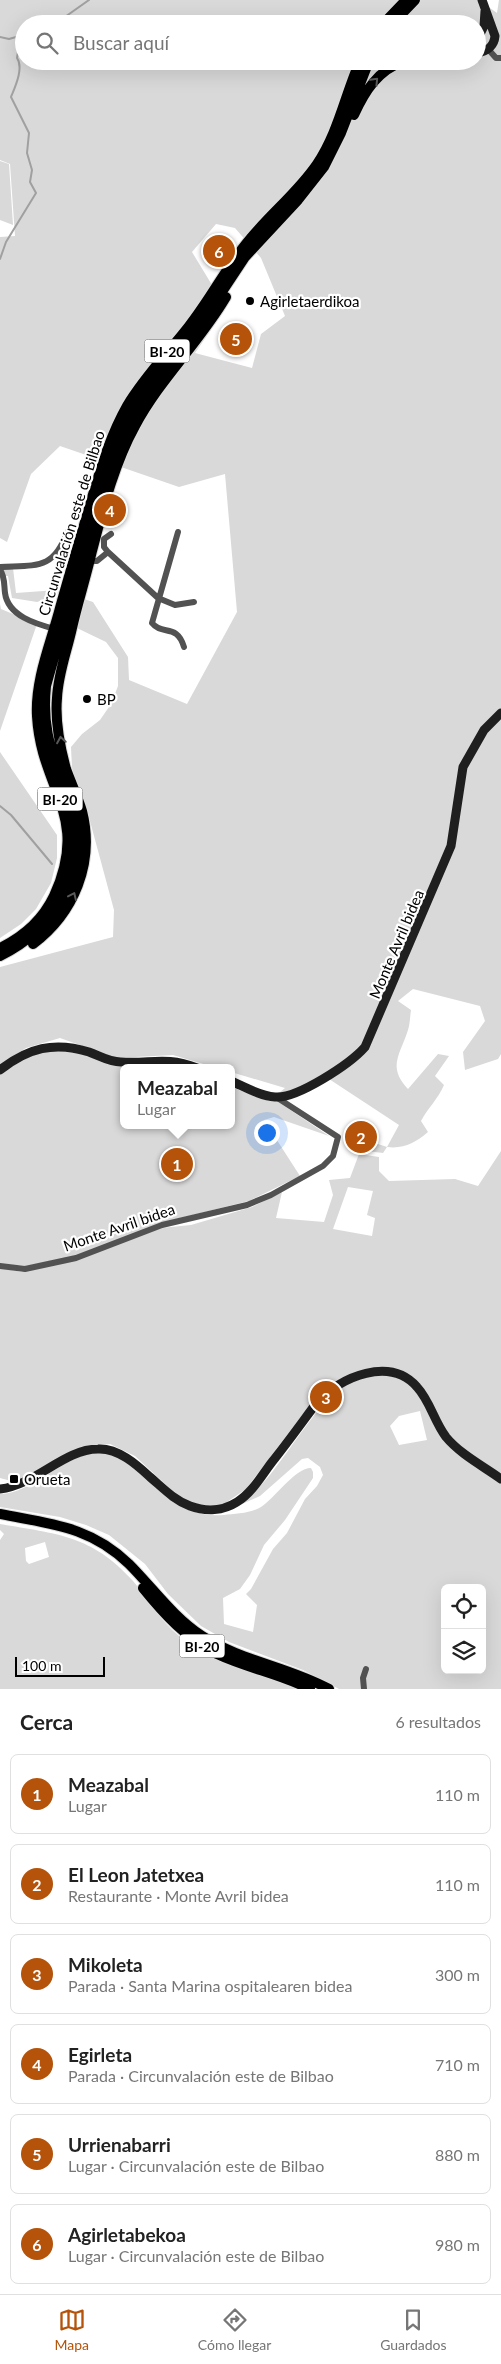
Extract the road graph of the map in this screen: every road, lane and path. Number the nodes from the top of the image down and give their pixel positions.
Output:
1 (401, 0) edge
2 (406, 0) edge
3 (417, 0) edge
4 (483, 3) edge
5 (393, 15) edge
6 (394, 15) edge
7 (396, 15) edge
8 (406, 15) edge
9 (488, 49) joint
10 (501, 58) edge
11 (357, 70) edge
12 (366, 70) edge
13 (388, 70) edge
14 (324, 166) junction
15 (257, 242) junction
16 (67, 532) dead end
17 (178, 532) dead end
18 (108, 533) dead end
19 (108, 552) junction
20 (90, 561) junction
21 (0, 568) edge
22 (158, 598) junction
23 (194, 602) dead end
24 (54, 629) junction
25 (184, 647) dead end
26 (501, 713) edge
27 (0, 948) edge
28 (0, 956) edge
29 (0, 962) edge
30 (183, 1064) edge
31 (0, 1070) edge
32 (235, 1082) edge
33 (276, 1097) junction
34 (0, 1266) edge
35 (501, 1479) edge
36 (0, 1489) edge
37 (0, 1514) edge
38 (0, 1520) edge
39 (366, 1669) dead end
40 (310, 1689) edge
41 (329, 1689) edge
42 (364, 1689) edge

1 - 5 main road
2 - 6 main road
3 - 7 main road
3 - 8 main road
4 - 9 street
9 - 10 street
11 - 24 main road, Circunvalación este de Bilbao / BI-20
12 - 14 main road, Circunvalación este de Bilbao / BI-20
14 -> 13 main road
14 - 15 main road, Circunvalación este de Bilbao / BI-20
15 - 20 main road
15 - 28 main road, Circunvalación este de Bilbao / BI-20
16 - 21 street
17 - 22 street
18 - 19 street
19 - 20 street
19 - 22 street
29 -> 20 main road
21 - 24 street
22 - 23 street
22 - 25 street
24 - 27 main road, Circunvalación este de Bilbao / BI-20
26 - 33 street, Monte Avril bidea
30 - 31 street
32 - 33 street
33 - 34 street, Monte Avril bidea
35 - 36 street
37 - 41 main road, BI-20
38 - 40 main road, BI-20
39 - 42 street

